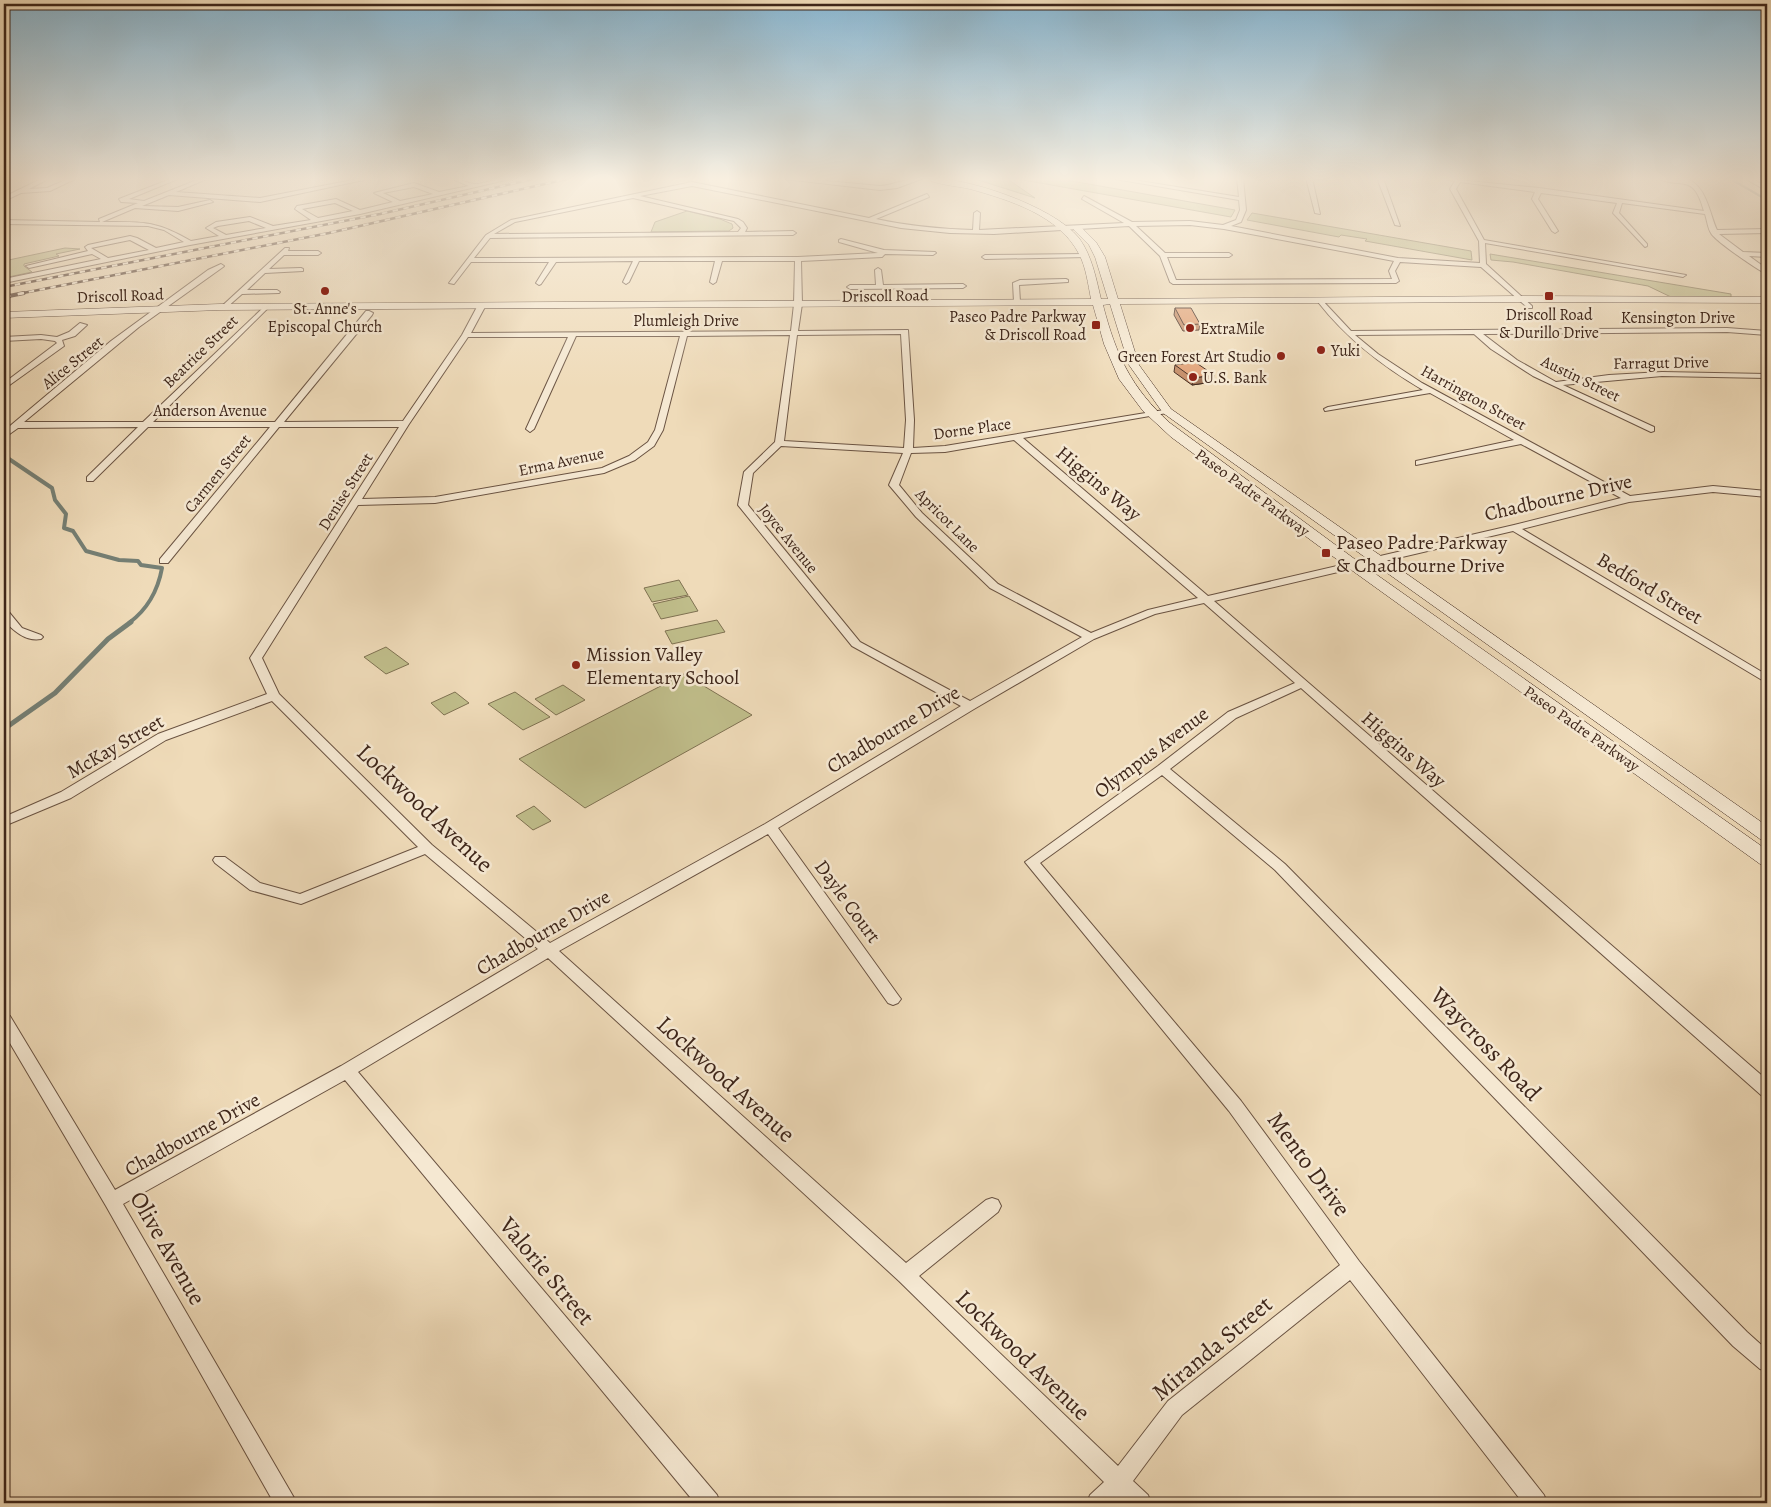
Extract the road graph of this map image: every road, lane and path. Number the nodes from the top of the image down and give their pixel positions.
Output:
1 (90, 248) edge
2 (152, 248) edge
3 (167, 248) edge
4 (479, 248) edge
5 (876, 248) edge
6 (1080, 248) edge
7 (1095, 248) edge
8 (1155, 248) edge
9 (1336, 248) edge
10 (1482, 248) edge
11 (1520, 248) edge
12 (1732, 248) edge
13 (156, 251) junction
14 (94, 252) junction
15 (882, 252) junction
16 (318, 253) dead end
17 (932, 253) dead end
18 (1740, 254) junction
19 (1162, 255) junction
20 (1229, 255) dead end
21 (1767, 255) edge
22 (1085, 256) junction
23 (637, 259) junction
24 (719, 259) junction
25 (798, 259) junction
26 (107, 260) junction
27 (470, 260) junction
28 (554, 260) junction
29 (1398, 260) junction
30 (1483, 265) junction
31 (29, 266) dead end
32 (221, 266) dead end
33 (987, 266) dead end
34 (301, 270) dead end
35 (878, 270) dead end
36 (264, 271) junction
37 (1767, 272) edge
38 (1684, 276) dead end
39 (4, 281) edge
40 (1066, 281) dead end
41 (626, 282) dead end
42 (713, 282) dead end
43 (452, 283) dead end
44 (540, 283) dead end
45 (900, 286) junction
46 (963, 286) dead end
47 (850, 287) dead end
48 (880, 287) junction
49 (1110, 288) junction
50 (240, 292) junction
51 (277, 292) dead end
52 (1521, 299) junction
53 (1098, 300) junction
54 (1767, 300) edge
55 (1018, 302) junction
56 (901, 303) junction
57 (1323, 304) junction
58 (1065, 305) junction
59 (1114, 305) junction
60 (1146, 305) junction
61 (797, 307) junction
62 (1530, 307) junction
63 (1767, 307) edge
64 (224, 308) junction
65 (479, 309) junction
66 (263, 310) junction
67 (154, 312) junction
68 (369, 312) junction
69 (4, 315) edge
70 (4, 320) edge
71 (1119, 322) junction
72 (1104, 324) junction
73 (83, 325) dead end
74 (905, 332) joint
75 (1476, 332) junction
76 (794, 333) junction
77 (1348, 333) junction
78 (1767, 333) edge
79 (573, 334) junction
80 (684, 334) junction
81 (466, 335) junction
82 (4, 339) edge
83 (58, 339) junction
84 (1767, 376) edge
85 (1557, 384) junction
86 (4, 387) edge
87 (1430, 391) junction
88 (1328, 409) dead end
89 (1167, 411) junction
90 (1150, 413) junction
91 (276, 424) junction
92 (405, 424) junction
93 (16, 425) junction
94 (145, 425) junction
95 (530, 429) dead end
96 (1651, 429) dead end
97 (4, 435) edge
98 (1016, 437) junction
99 (1522, 441) junction
100 (779, 443) junction
101 (908, 451) junction
102 (1419, 463) dead end
103 (90, 478) dead end
104 (1767, 494) edge
105 (1629, 499) junction
106 (356, 502) junction
107 (1514, 528) junction
108 (1378, 560) junction
109 (164, 561) dead end
110 (1355, 566) junction
111 (1207, 598) junction
112 (4, 613) edge
113 (37, 636) dead end
114 (1090, 637) junction
115 (1767, 680) edge
116 (1301, 684) junction
117 (274, 696) junction
118 (970, 706) junction
119 (1162, 769) junction
120 (4, 822) edge
121 (770, 826) junction
122 (1767, 835) edge
123 (427, 848) junction
124 (1767, 859) edge
125 (220, 860) dead end
126 (1032, 862) joint
127 (549, 950) junction
128 (893, 999) dead end
129 (4, 1020) edge
130 (347, 1071) junction
131 (1767, 1090) edge
132 (112, 1201) junction
133 (992, 1206) dead end
134 (1352, 1267) junction
135 (906, 1275) junction
136 (1767, 1362) edge
137 (1119, 1482) junction
138 (286, 1503) edge
139 (709, 1503) edge
140 (1098, 1503) edge
141 (1140, 1503) edge
142 (1536, 1503) edge

1 - 14 street
2 - 13 street
3 - 13 street
4 - 27 street
5 - 15 street
6 - 22 main road, Paseo Padre Parkway
7 - 49 main road, Paseo Padre Parkway
8 - 19 street
9 - 29 street
10 - 30 street
11 - 38 street
12 - 18 street
13 - 26 street
14 - 26 street
14 - 31 street
15 - 17 street
15 - 25 street
16 - 36 street
18 - 21 street
18 - 37 street
19 - 20 street
19 - 29 street
22 - 33 street
22 - 53 main road, Paseo Padre Parkway
23 - 24 street
23 - 28 street
23 - 41 street
24 - 25 street
24 - 42 street
25 - 61 street
26 - 39 street
27 - 28 street
27 - 43 street
28 - 44 street
29 - 30 street
30 - 52 street
32 - 67 street, Alice Street
34 - 36 street
35 - 48 street
36 - 50 street
40 - 55 street
45 - 46 street
45 - 48 street
45 - 56 street
47 - 48 street
49 - 59 main road, Paseo Padre Parkway
49 - 60 main road
50 - 51 street
50 - 64 street
52 - 54 main road, Driscoll Road
52 - 57 main road, Driscoll Road
52 - 62 street
53 - 58 main road, Driscoll Road
53 - 58 main road
53 - 59 main road, Driscoll Road
53 - 72 main road, Paseo Padre Parkway
55 - 56 main road, Driscoll Road
55 - 58 main road, Driscoll Road
56 - 61 main road, Driscoll Road
57 - 60 main road, Driscoll Road
57 - 62 main road, Driscoll Road
57 - 77 street, Harrington Street
58 - 61 main road, Driscoll Road
58 - 72 main road
59 - 60 main road, Driscoll Road
59 - 71 main road, Paseo Padre Parkway
60 - 71 main road
61 - 65 main road, Driscoll Road
61 - 76 street
62 - 63 main road, Driscoll Road
64 - 66 main road, Driscoll Road
64 - 67 main road, Driscoll Road
65 - 66 main road, Driscoll Road
65 - 68 main road, Driscoll Road
65 - 81 street, Denise Street
66 - 67 main road, Driscoll Road
66 - 68 main road, Driscoll Road
66 - 94 street, Beatrice Street
67 - 69 main road, Driscoll Road
67 - 70 main road, Driscoll Road
67 - 93 street, Alice Street
68 - 91 street, Carmen Street
71 - 89 main road, Paseo Padre Parkway
72 - 90 main road, Paseo Padre Parkway
73 - 83 street
74 - 76 street, Plumleigh Drive
74 - 101 street, Apricot Lane
75 - 77 street, Kensington Drive
75 - 78 street, Kensington Drive
75 - 85 street, Austin Street
76 - 80 street, Plumleigh Drive
76 - 100 street
77 - 87 street, Harrington Street
79 - 80 street, Plumleigh Drive
79 - 81 street, Plumleigh Drive
79 - 95 street
80 - 106 street, Erma Avenue
81 - 92 street, Denise Street
82 - 83 street
83 - 86 street
84 - 85 street, Farragut Drive
85 - 96 street, Austin Street
87 - 88 street
87 - 99 street, Harrington Street
89 - 90 street, Dorne Place
89 - 108 main road, Paseo Padre Parkway
90 - 98 street, Dorne Place
90 - 110 main road, Paseo Padre Parkway
91 - 92 street, Anderson Avenue
91 - 94 street, Anderson Avenue
91 - 109 street, Carmen Street
92 - 106 street, Denise Street
93 - 94 street, Anderson Avenue
93 - 97 street, Alice Street
94 - 103 street, Beatrice Street
98 - 101 street, Dorne Place
98 - 111 street, Higgins Way
99 - 102 street
99 - 105 street, Harrington Street
100 - 101 street, Dorne Place
100 - 118 street, Joyce Avenue
101 - 114 street, Apricot Lane
104 - 105 street, Chadbourne Drive
105 - 107 street, Chadbourne Drive
106 - 117 street, Denise Street
107 - 108 street, Chadbourne Drive
107 - 115 street, Bedford Street
108 - 110 street, Chadbourne Drive
108 - 122 main road, Paseo Padre Parkway
110 - 111 street, Chadbourne Drive
110 - 124 main road, Paseo Padre Parkway
111 - 114 street, Chadbourne Drive
111 - 116 street, Higgins Way
112 - 113 street
114 - 118 street, Chadbourne Drive
116 - 119 street, Olympus Avenue
116 - 131 street, Higgins Way
117 - 120 street, McKay Street
117 - 123 street, Lockwood Avenue
118 - 121 street, Chadbourne Drive
119 - 126 street, Olympus Avenue
119 - 136 street, Waycross Road
121 - 127 street, Chadbourne Drive
121 - 128 street, Dayle Court
123 - 125 street
123 - 127 street, Lockwood Avenue
126 - 134 street, Mento Drive
127 - 130 street, Chadbourne Drive
127 - 135 street, Lockwood Avenue
129 - 132 street, Olive Avenue
130 - 132 street, Chadbourne Drive
130 - 139 street, Valorie Street
132 - 138 street, Olive Avenue
133 - 135 street
134 - 137 street, Miranda Street
134 - 142 street, Mento Drive
135 - 137 street, Lockwood Avenue
137 - 140 street, Miranda Street
137 - 141 street, Lockwood Avenue

